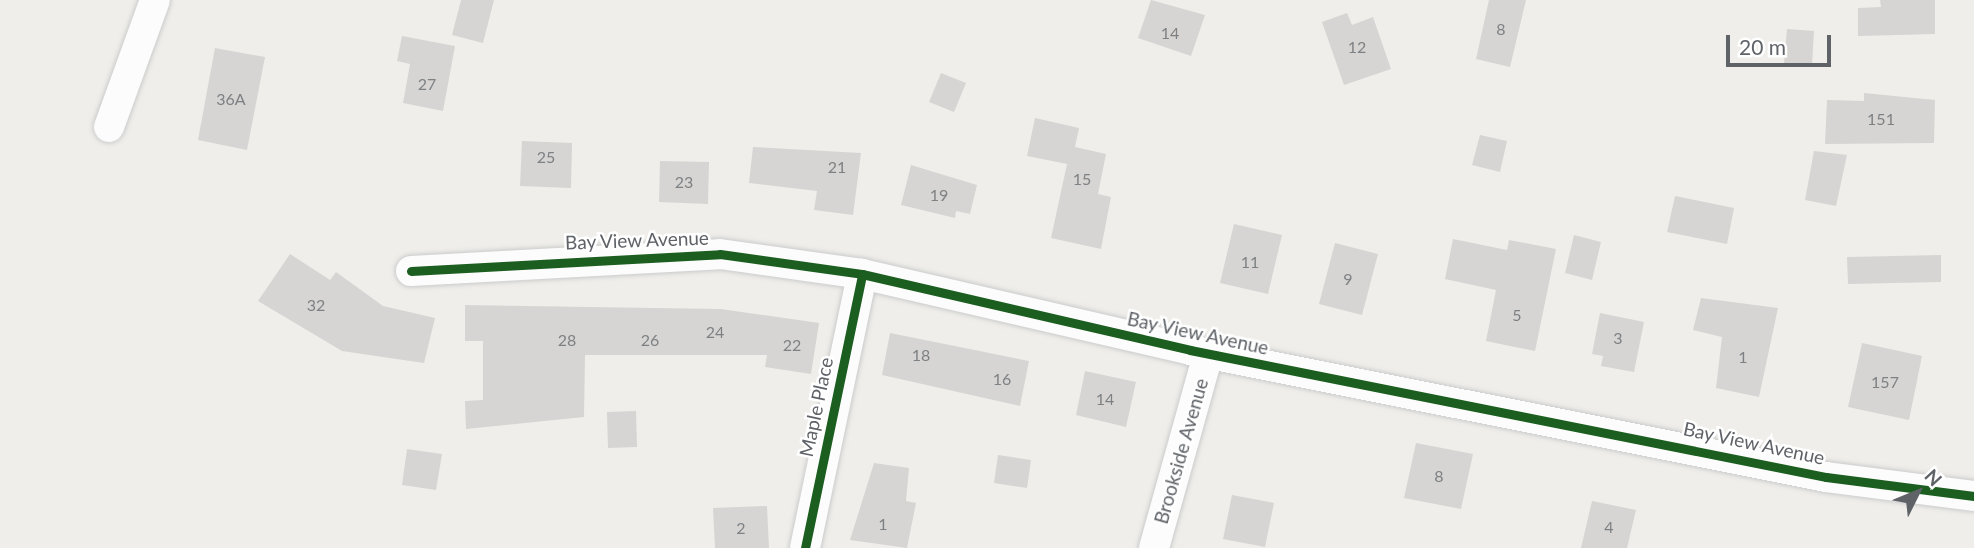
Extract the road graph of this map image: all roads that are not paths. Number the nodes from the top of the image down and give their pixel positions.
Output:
1 (155, 0) edge
2 (109, 127) dead end
3 (411, 271) dead end
4 (862, 274) junction
5 (1208, 354) junction
6 (1974, 496) edge
7 (805, 548) edge
8 (1154, 548) edge

1 - 2 street
3 - 4 street, Bay View Avenue
4 - 5 street, Bay View Avenue
4 - 7 street, Maple Place
5 - 6 street, Bay View Avenue
5 - 8 street, Brookside Avenue

